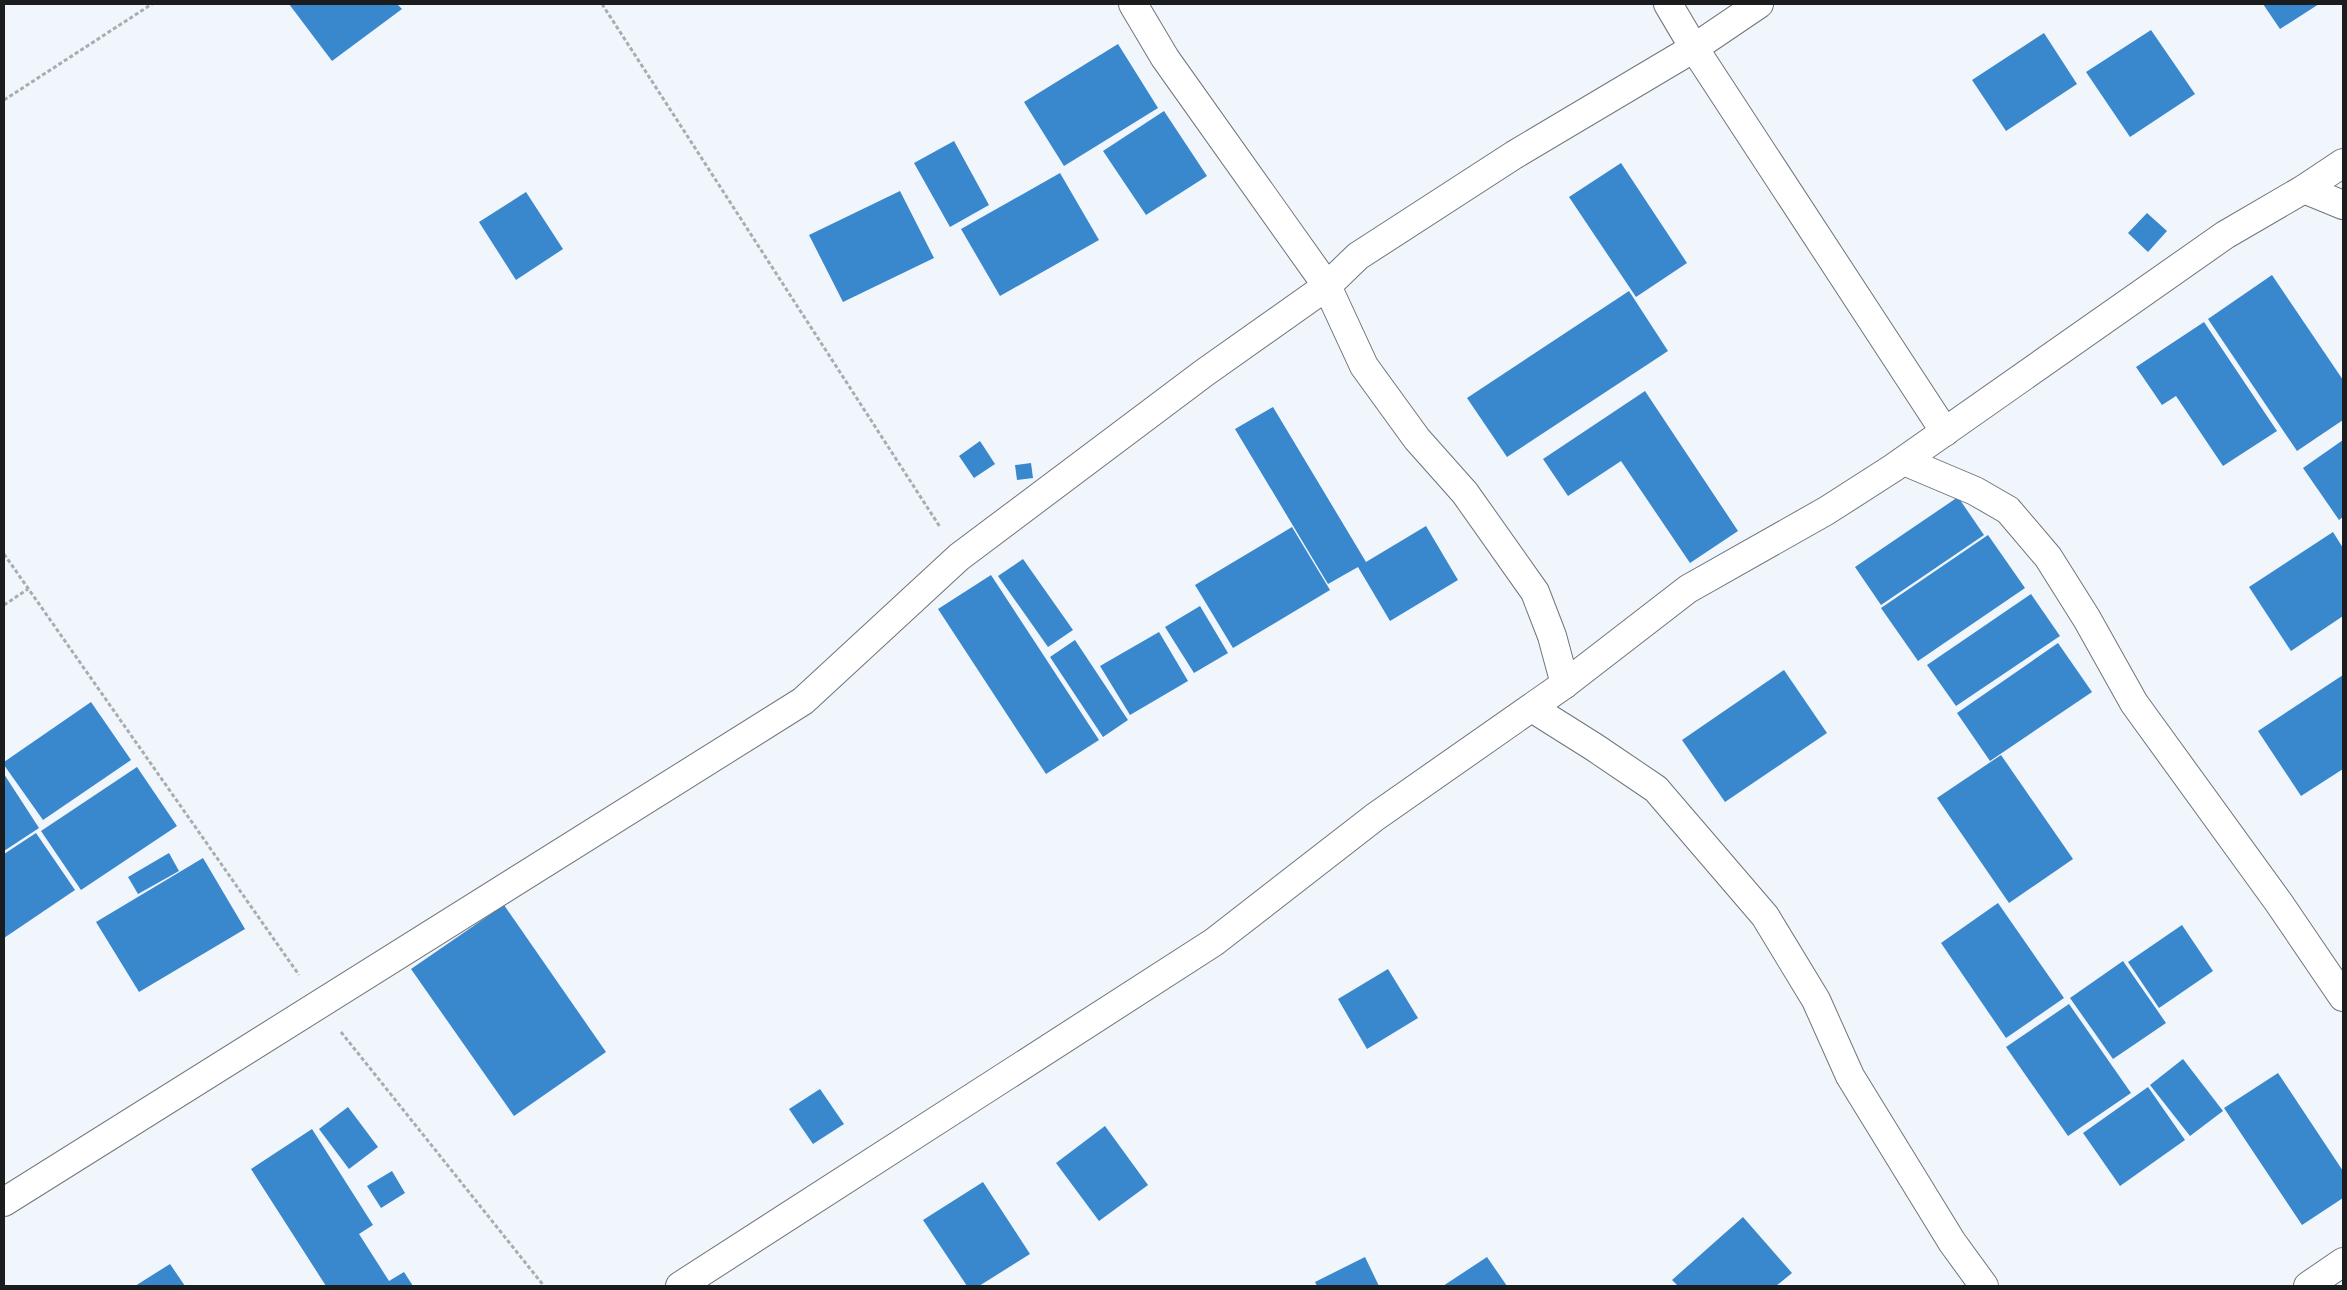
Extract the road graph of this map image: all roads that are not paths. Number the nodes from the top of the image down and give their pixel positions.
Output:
1 (1133, 4) edge
2 (1668, 4) edge
3 (1759, 4) edge
4 (1694, 48) junction
5 (2343, 163) edge
6 (2304, 189) junction
7 (2343, 205) edge
8 (1327, 286) junction
9 (1945, 432) junction
10 (1904, 461) junction
11 (1565, 684) junction
12 (1532, 708) junction
13 (2343, 997) edge
14 (4, 1202) edge
15 (2343, 1262) edge
16 (680, 1286) edge
17 (1984, 1286) edge
18 (2308, 1286) edge

1 - 8 street
2 - 4 street
3 - 4 street
4 - 8 street
4 - 9 street
5 - 6 street
6 - 7 street
6 - 9 street
8 - 11 street
8 - 14 street
9 - 10 street
10 - 11 street
10 - 13 street
11 - 12 street
12 - 16 street
12 - 17 street
15 - 18 street

